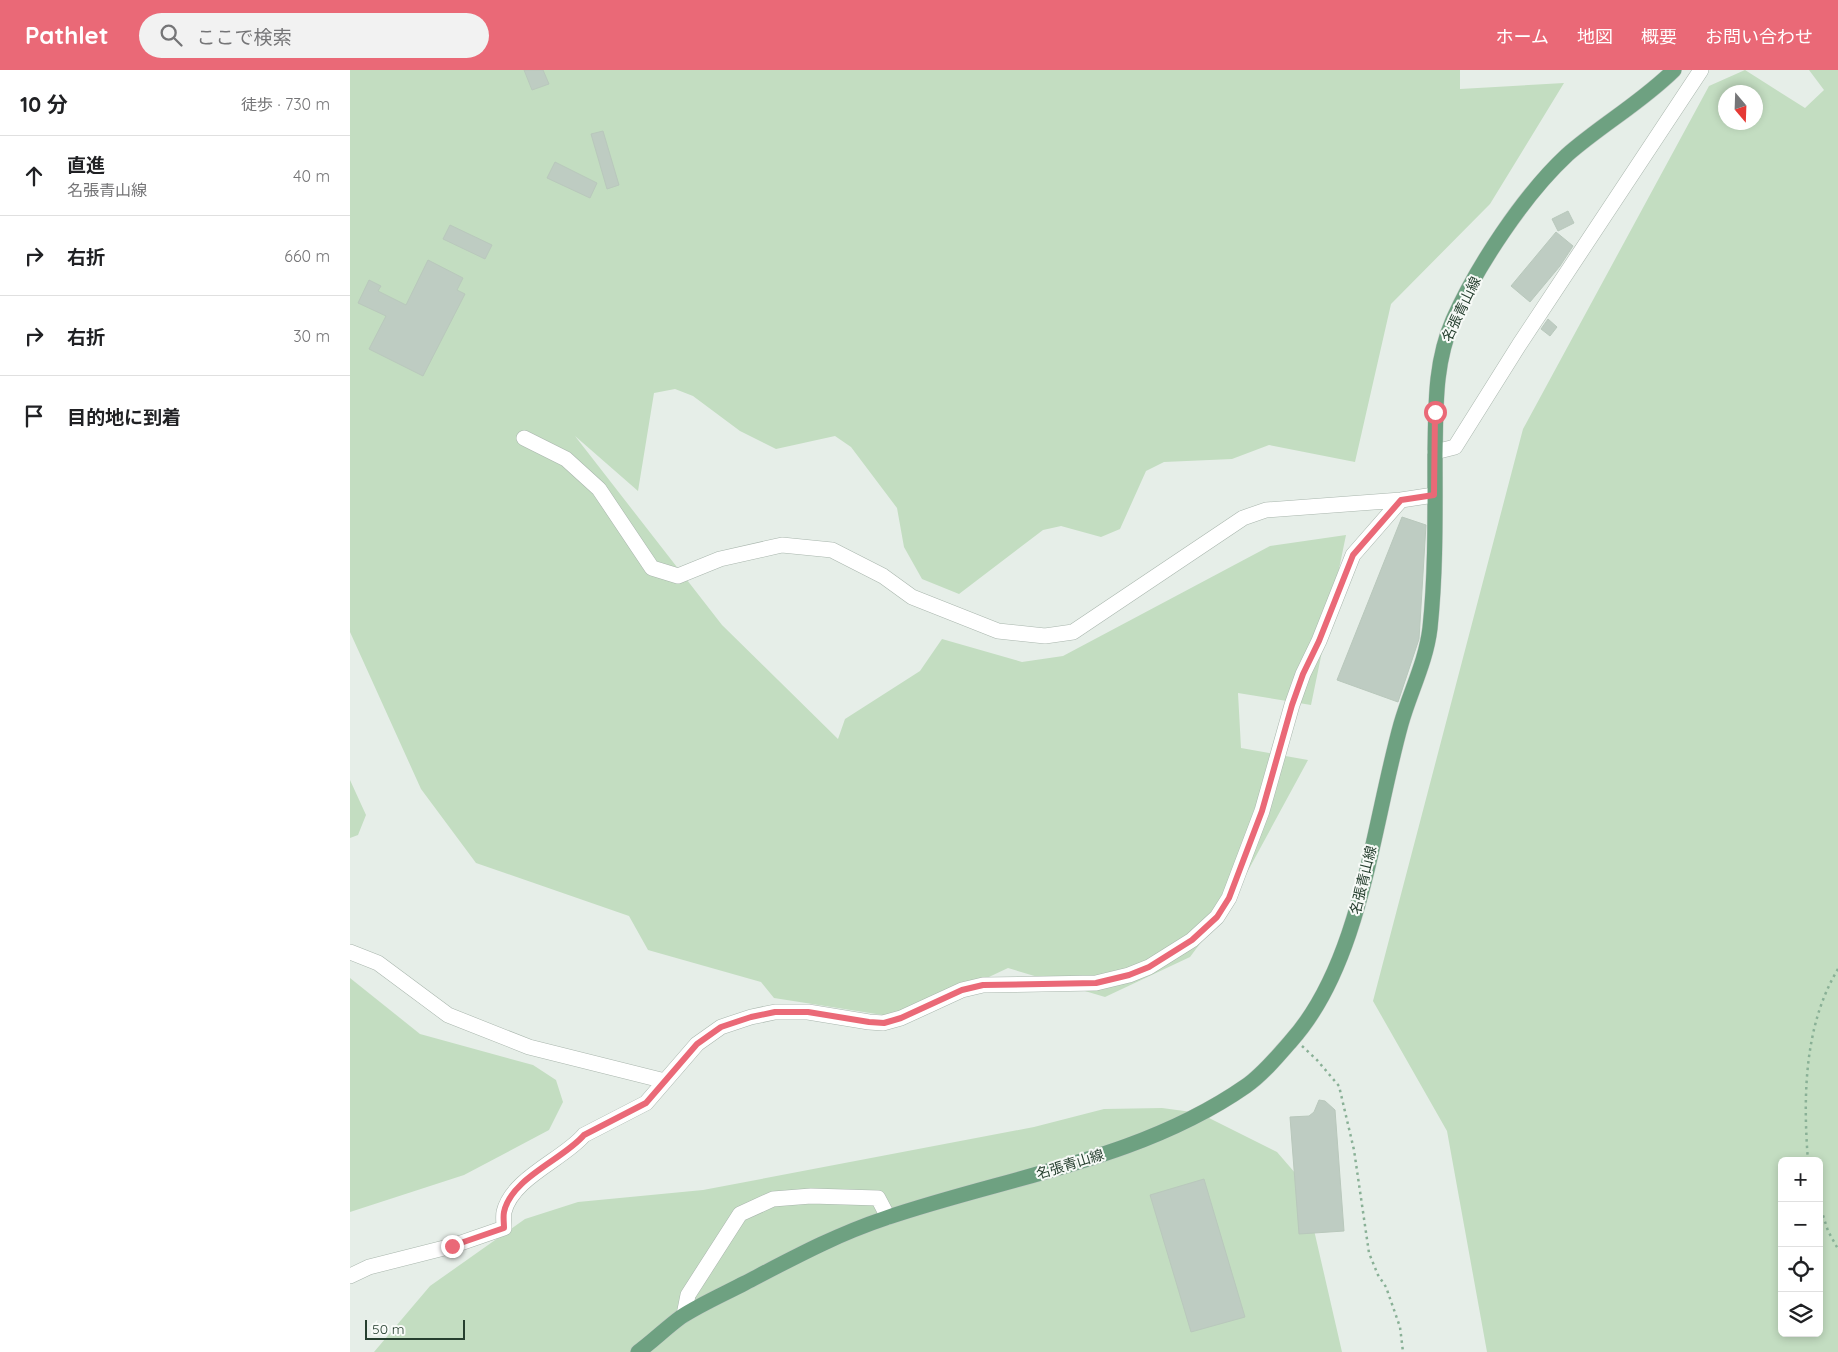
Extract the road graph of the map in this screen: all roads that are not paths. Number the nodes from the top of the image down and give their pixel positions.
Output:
1 (1674, 70) edge
2 (1701, 70) edge
3 (524, 438) dead end
4 (1435, 452) junction
5 (1434, 495) junction
6 (1401, 500) junction
7 (350, 952) edge
8 (665, 1081) junction
9 (888, 1217) junction
10 (350, 1276) edge
11 (684, 1316) junction
12 (638, 1352) edge

1 - 4 main road, 名張青山線
2 - 4 street
3 - 6 street
4 - 5 main road, 名張青山線
5 - 6 street
5 - 9 main road, 名張青山線
6 - 8 street
7 - 8 street
8 - 10 street
9 - 11 main road, 名張青山線
9 - 11 street
11 - 12 main road, 名張青山線

